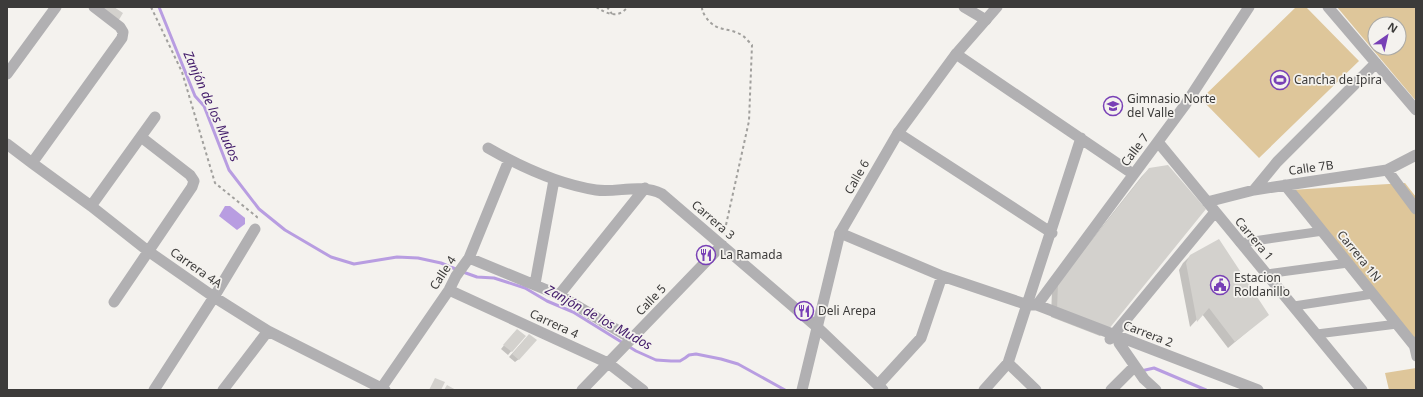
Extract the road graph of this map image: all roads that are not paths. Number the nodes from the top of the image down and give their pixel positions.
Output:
1 (56, 7) edge
2 (94, 7) edge
3 (964, 7) edge
4 (996, 7) edge
5 (1249, 7) edge
6 (1328, 7) edge
7 (986, 20) junction
8 (956, 54) junction
9 (1376, 63) junction
10 (7, 74) edge
11 (1416, 110) edge
12 (155, 117) dead end
13 (898, 134) junction
14 (141, 137) junction
15 (1082, 138) junction
16 (1158, 142) junction
17 (7, 144) edge
18 (488, 148) dead end
19 (1416, 156) edge
20 (508, 160) junction
21 (32, 163) junction
22 (1387, 170) junction
23 (1133, 174) junction
24 (554, 180) junction
25 (1285, 185) junction
26 (646, 188) junction
27 (1254, 190) junction
28 (1207, 202) junction
29 (91, 206) junction
30 (1416, 209) edge
31 (1215, 212) junction
32 (255, 229) road end
33 (1323, 231) junction
34 (840, 233) junction
35 (1052, 233) junction
36 (1240, 243) junction
37 (722, 245) junction
38 (148, 251) junction
39 (467, 261) junction
40 (1348, 263) junction
41 (1266, 274) junction
42 (942, 276) junction
43 (535, 284) junction
44 (449, 290) junction
45 (1373, 294) junction
46 (559, 295) junction
47 (214, 297) junction
48 (114, 302) dead end
49 (1032, 305) junction
50 (1294, 306) junction
51 (1397, 324) junction
52 (817, 328) junction
53 (268, 331) junction
54 (1317, 334) junction
55 (1114, 339) junction
56 (1414, 343) edge
57 (628, 344) junction
58 (1416, 357) edge
59 (608, 363) junction
60 (1008, 363) junction
61 (1136, 367) junction
62 (881, 387) edge
63 (382, 389) edge
64 (154, 390) edge
65 (224, 390) edge
66 (582, 390) edge
67 (643, 390) edge
68 (802, 390) edge
69 (984, 390) edge
70 (1036, 390) edge
71 (1111, 390) edge
72 (1156, 390) edge
73 (1241, 390) edge
74 (1258, 390) edge
75 (1362, 390) edge

1 - 10 street
2 - 21 street
3 - 7 street
4 - 7 street, Calle 6
5 - 16 street, Calle 7
6 - 9 street
7 - 8 street, Calle 6
8 - 13 street, Calle 6
8 - 15 street
9 - 11 street
9 - 27 street
12 - 14 street
13 - 34 street, Calle 6
13 - 35 street
14 - 29 street
14 - 38 street
15 - 23 street
15 - 35 street
16 - 23 street, Calle 7
16 - 28 street, Carrera 1
17 - 21 street, Carrera 4A
18 - 20 street, Carrera 3
19 - 22 street, Calle 7B
20 - 24 street, Carrera 3
20 - 39 street, Calle 4
21 - 29 street, Carrera 4A
22 - 25 street, Calle 7B
22 - 30 street
23 - 49 street, Calle 7
24 - 26 street, Carrera 3
24 - 43 street
25 - 27 street, Calle 7B
25 - 33 street, Carrera 1N
26 - 37 street, Carrera 3
26 - 46 street
27 - 28 street, Calle 7B
28 - 31 street, Carrera 1
29 - 38 street, Carrera 4A
31 - 36 street, Carrera 1
31 - 55 street
32 - 47 street
33 - 36 street
33 - 40 street, Carrera 1N
34 - 42 street, Carrera 2
34 - 52 street, Calle 6
35 - 49 street
36 - 41 street, Carrera 1
37 - 52 street, Carrera 3
37 - 57 street, Calle 5
38 - 47 street, Carrera 4A
38 - 48 street
39 - 43 street
39 - 44 street, Calle 4
40 - 41 street
40 - 45 street, Carrera 1N
41 - 50 street, Carrera 1
42 - 49 street, Carrera 2
42 - 62 street
43 - 46 street
44 - 59 street, Carrera 4
44 - 63 street, Calle 4
45 - 50 street
45 - 51 street, Carrera 1N
46 - 57 street
47 - 53 street, Carrera 4A
47 - 64 street
49 - 55 street, Carrera 2
49 - 60 street, Calle 7
50 - 54 street, Carrera 1
51 - 54 street
51 - 56 street, Carrera 1N
52 - 62 street, Carrera 3
52 - 68 street, Calle 6
53 - 63 street, Carrera 4A
53 - 65 street
54 - 75 street, Carrera 1
55 - 61 street
55 - 73 street, Carrera 2
55 - 74 street, Carrera 2
56 - 58 street
57 - 59 street, Calle 5
59 - 66 street, Calle 5
59 - 67 street, Carrera 4
60 - 69 street, Calle 7
60 - 70 street
61 - 71 street
61 - 72 street

